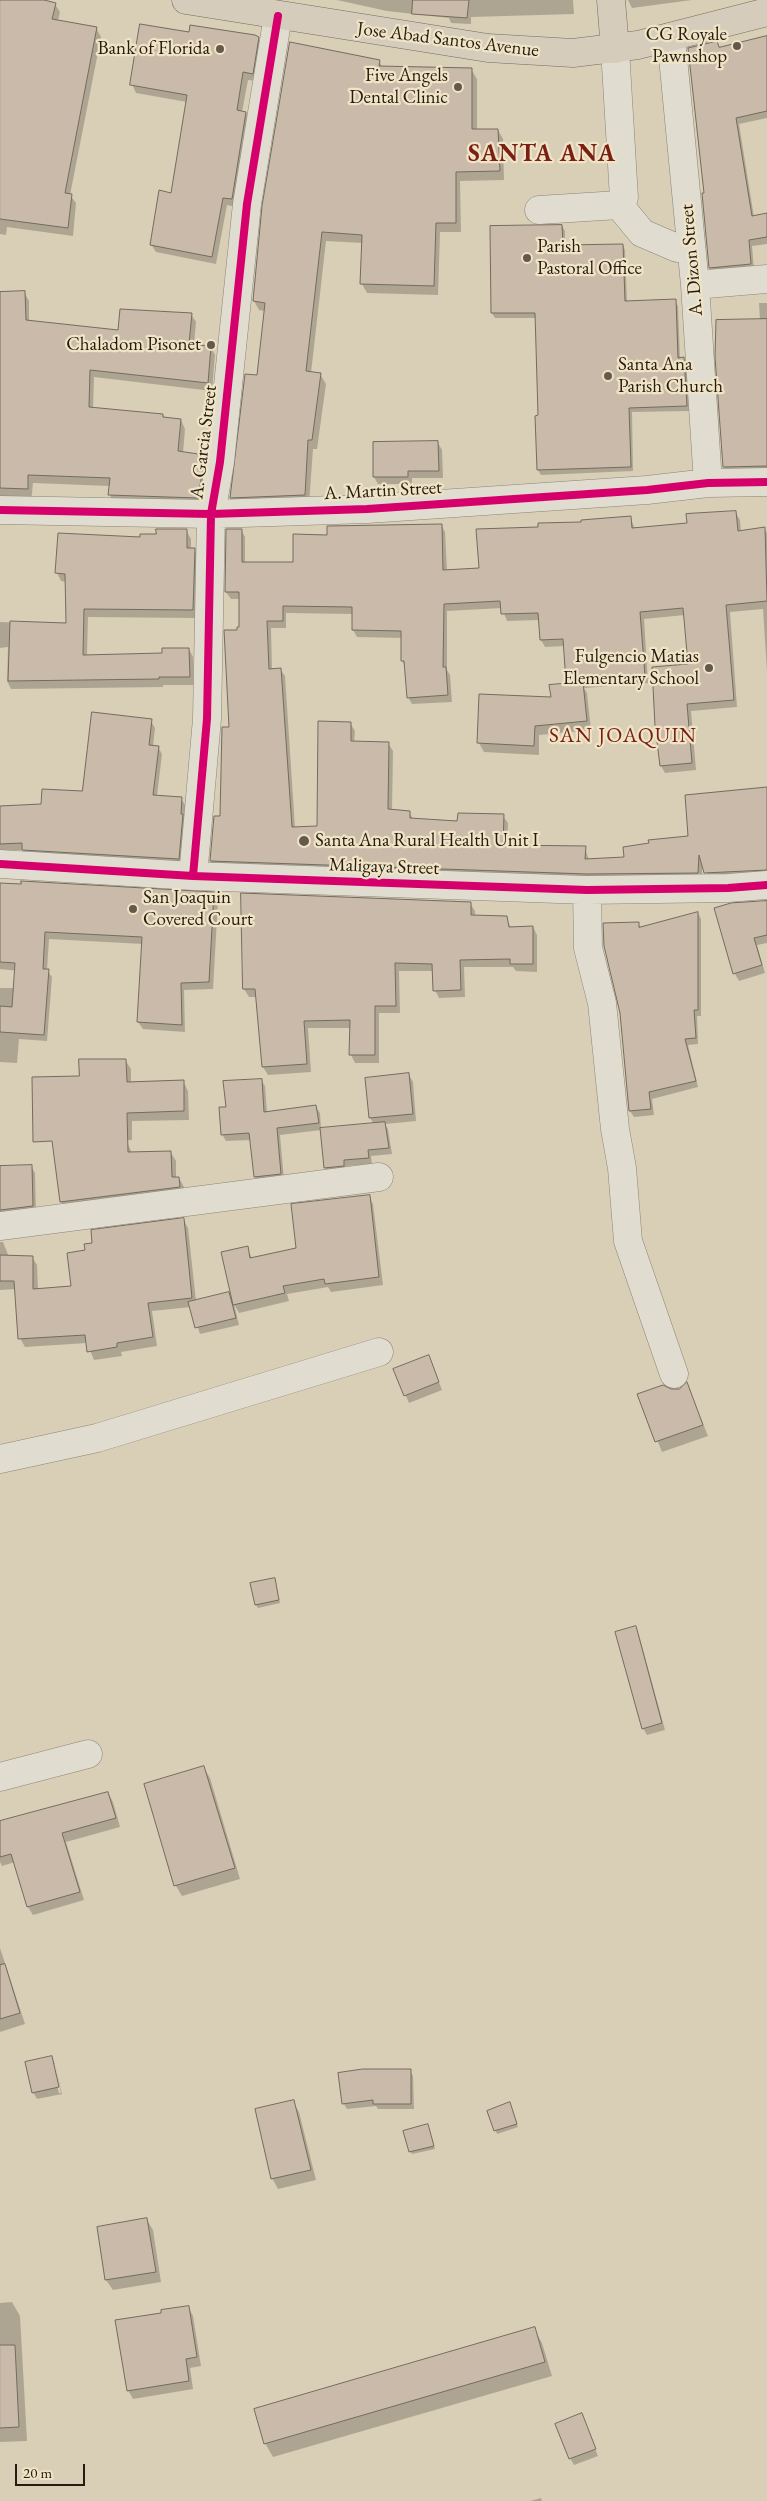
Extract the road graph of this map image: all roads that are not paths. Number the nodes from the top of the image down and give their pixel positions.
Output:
1 (186, 0) edge
2 (611, 0) edge
3 (767, 12) edge
4 (278, 16) junction
5 (671, 37) junction
6 (615, 49) junction
7 (619, 206) junction
8 (539, 210) dead end
9 (691, 248) junction
10 (767, 279) edge
11 (695, 284) junction
12 (767, 482) edge
13 (708, 484) junction
14 (0, 510) edge
15 (211, 514) junction
16 (0, 864) edge
17 (193, 876) junction
18 (767, 884) edge
19 (588, 890) junction
20 (379, 1177) dead end
21 (0, 1226) edge
22 (379, 1352) dead end
23 (674, 1374) dead end
24 (0, 1459) edge
25 (88, 1754) dead end
26 (0, 1777) edge

1 - 4 main road, Jose Abad Santos Avenue
2 - 6 main road
3 - 5 main road, Jose Abad Santos Avenue
4 - 6 main road, Jose Abad Santos Avenue
4 - 15 street, A. Garcia Street
5 - 6 main road, Jose Abad Santos Avenue
5 - 9 street, A. Dizon Street
6 - 7 street
7 - 8 street
7 - 9 street
9 - 11 street, A. Dizon Street
10 - 11 street
11 - 13 street, A. Dizon Street
12 - 13 street, A. Martin Street
13 - 15 street, A. Martin Street
14 - 15 street, A. Martin Street
15 - 17 street, A. Garcia Street
16 - 17 street, Maligaya Street
17 - 19 street, Maligaya Street
18 - 19 street, Maligaya Street
19 - 23 street
20 - 21 street
22 - 24 street
25 - 26 street

